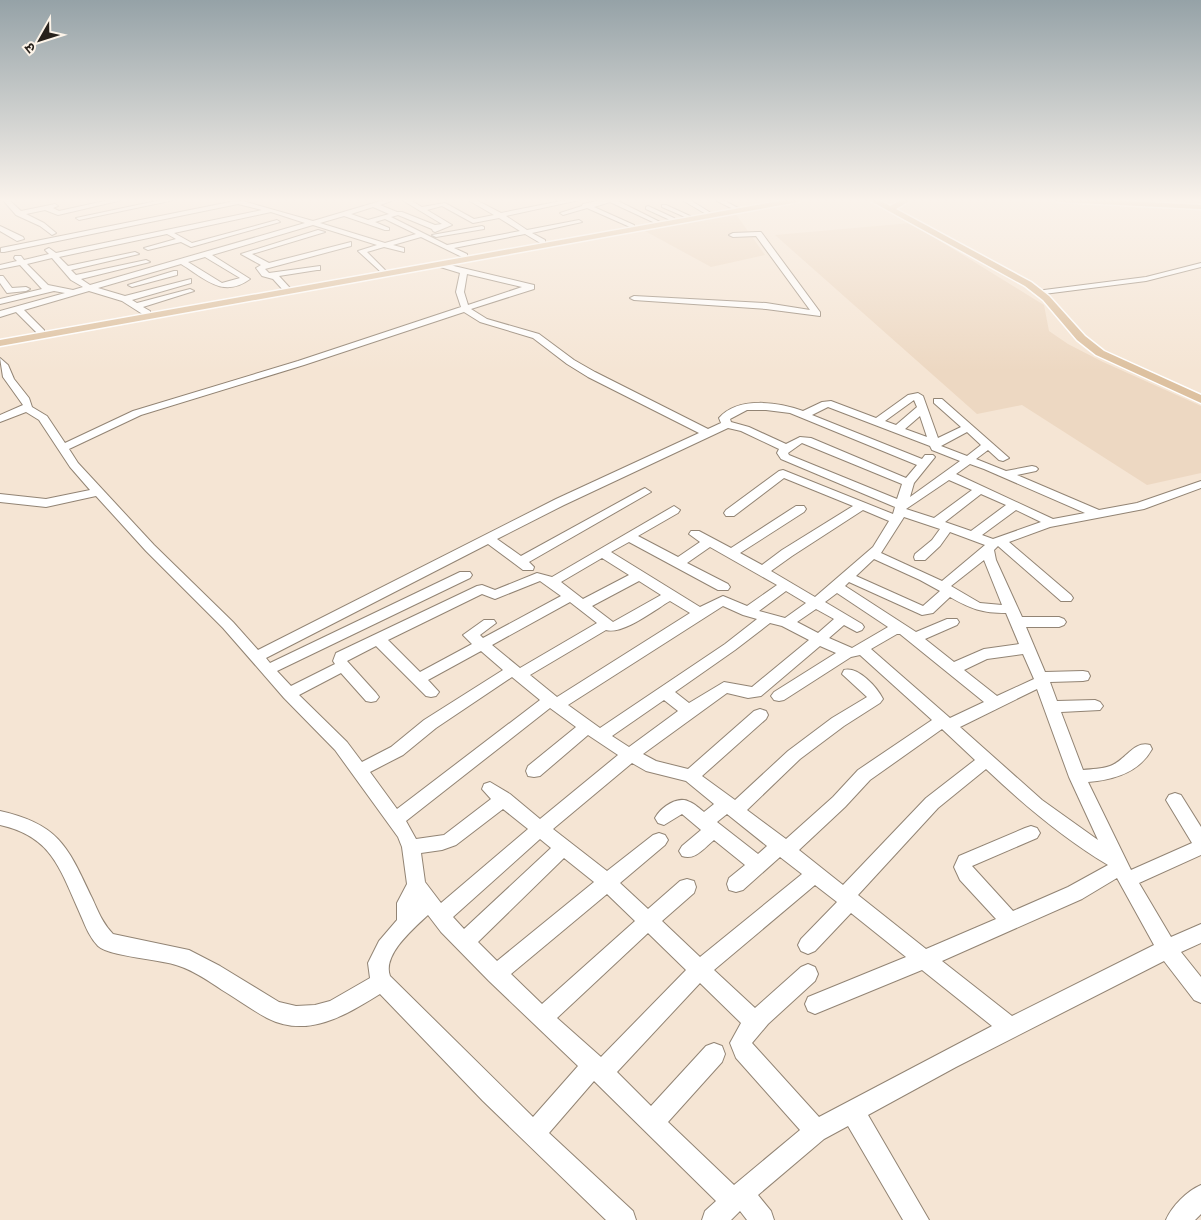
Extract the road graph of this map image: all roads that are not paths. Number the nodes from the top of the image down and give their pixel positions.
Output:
1 (16, 257) edge
2 (38, 257) edge
3 (57, 257) edge
4 (121, 257) edge
5 (138, 257) edge
6 (180, 257) edge
7 (196, 257) edge
8 (214, 257) edge
9 (239, 257) edge
10 (253, 257) edge
11 (299, 257) edge
12 (386, 257) edge
13 (459, 257) edge
14 (480, 257) edge
15 (775, 257) edge
16 (978, 257) edge
17 (981, 257) edge
18 (20, 259) junction
19 (0, 260) edge
20 (185, 260) junction
21 (222, 260) junction
22 (146, 262) junction
23 (440, 264) junction
24 (1201, 265) edge
25 (266, 266) junction
26 (0, 267) edge
27 (156, 268) junction
28 (317, 268) dead end
29 (66, 269) junction
30 (382, 271) junction
31 (464, 272) junction
32 (174, 273) dead end
33 (270, 275) junction
34 (0, 278) edge
35 (74, 278) junction
36 (188, 281) dead end
37 (47, 287) junction
38 (88, 288) junction
39 (286, 288) junction
40 (190, 291) dead end
41 (76, 292) junction
42 (104, 292) junction
43 (1044, 292) junction
44 (54, 298) junction
45 (125, 298) junction
46 (634, 298) dead end
47 (0, 302) edge
48 (64, 303) junction
49 (137, 306) junction
50 (18, 309) junction
51 (466, 310) junction
52 (147, 313) junction
53 (0, 314) edge
54 (25, 316) junction
55 (0, 322) edge
56 (41, 332) junction
57 (0, 341) edge
58 (0, 361) edge
59 (1201, 398) edge
60 (938, 401) dead end
61 (26, 408) junction
62 (922, 408) junction
63 (806, 414) junction
64 (937, 415) junction
65 (0, 419) edge
66 (877, 422) junction
67 (727, 424) junction
68 (968, 427) junction
69 (896, 430) junction
70 (708, 433) junction
71 (988, 444) junction
72 (935, 446) junction
73 (62, 448) junction
74 (786, 448) junction
75 (1003, 458) dead end
76 (970, 459) junction
77 (923, 463) junction
78 (1032, 469) dead end
79 (1006, 474) junction
80 (948, 475) junction
81 (909, 482) junction
82 (1201, 484) edge
83 (980, 489) junction
84 (99, 491) junction
85 (645, 492) dead end
86 (0, 498) edge
87 (1014, 504) junction
88 (862, 506) junction
89 (800, 509) dead end
90 (674, 510) dead end
91 (899, 512) junction
92 (730, 513) dead end
93 (1098, 514) junction
94 (936, 523) junction
95 (1051, 523) junction
96 (948, 527) junction
97 (695, 534) dead end
98 (973, 536) junction
99 (630, 537) junction
100 (488, 538) junction
101 (709, 542) junction
102 (993, 544) junction
103 (602, 552) junction
104 (732, 553) junction
105 (872, 554) junction
106 (920, 557) dead end
107 (445, 560) junction
108 (521, 561) junction
109 (678, 563) junction
110 (763, 571) junction
111 (465, 575) junction
112 (639, 575) junction
113 (537, 577) junction
114 (848, 577) junction
115 (552, 582) junction
116 (786, 585) junction
117 (723, 587) dead end
118 (836, 587) junction
119 (482, 589) junction
120 (948, 589) junction
121 (670, 595) junction
122 (571, 596) junction
123 (1066, 598) dead end
124 (816, 603) junction
125 (583, 605) junction
126 (748, 612) junction
127 (700, 613) junction
128 (1015, 615) junction
129 (769, 617) junction
130 (952, 622) dead end
131 (1058, 622) dead end
132 (489, 623) dead end
133 (787, 623) junction
134 (606, 624) junction
135 (899, 628) junction
136 (378, 638) junction
137 (914, 638) junction
138 (819, 640) junction
139 (480, 644) junction
140 (1029, 648) junction
141 (854, 651) junction
142 (262, 663) junction
143 (343, 666) junction
144 (953, 669) junction
145 (516, 672) junction
146 (849, 674) dead end
147 (1083, 676) dead end
148 (1041, 679) junction
149 (419, 680) junction
150 (431, 692) dead end
151 (664, 692) junction
152 (289, 694) junction
153 (371, 696) dead end
154 (779, 696) dead end
155 (554, 702) junction
156 (995, 702) junction
157 (1095, 706) dead end
158 (1052, 707) junction
159 (689, 711) junction
160 (760, 715) dead end
161 (946, 723) junction
162 (594, 732) junction
163 (1144, 750) dead end
164 (629, 755) junction
165 (986, 760) junction
166 (360, 770) junction
167 (534, 771) dead end
168 (691, 776) junction
169 (1078, 777) junction
170 (1175, 800) dead end
171 (732, 807) junction
172 (0, 818) edge
173 (664, 818) dead end
174 (396, 819) junction
175 (709, 826) junction
176 (540, 828) junction
177 (1031, 833) dead end
178 (659, 840) dead end
179 (1201, 842) edge
180 (411, 847) junction
181 (564, 847) junction
182 (1201, 847) edge
183 (784, 848) junction
184 (688, 851) dead end
185 (758, 865) junction
186 (1121, 869) junction
187 (816, 873) junction
188 (606, 882) junction
189 (736, 884) dead end
190 (687, 887) dead end
191 (848, 898) junction
192 (428, 901) junction
193 (648, 921) junction
194 (1010, 921) junction
195 (1201, 934) edge
196 (464, 942) junction
197 (808, 945) dead end
198 (1167, 948) junction
199 (926, 959) junction
200 (700, 969) junction
201 (496, 974) junction
202 (808, 974) dead end
203 (382, 982) junction
204 (1201, 994) edge
205 (815, 1004) dead end
206 (542, 1018) junction
207 (756, 1023) junction
208 (1010, 1026) junction
209 (714, 1054) dead end
210 (597, 1069) junction
211 (852, 1110) junction
212 (652, 1122) junction
213 (816, 1131) junction
214 (533, 1134) junction
215 (737, 1197) junction
216 (1201, 1197) edge
217 (624, 1220) edge
218 (714, 1220) edge
219 (762, 1220) edge
220 (917, 1220) edge
221 (1178, 1220) edge

1 - 18 street
2 - 18 street
3 - 29 street
4 - 29 street
5 - 22 street
6 - 20 street
7 - 20 street
8 - 21 street
9 - 21 street
10 - 25 street
11 - 25 street
12 - 30 street
13 - 30 main road
14 - 23 main road
15 - 46 street
16 - 59 main road
17 - 43 main road
18 - 19 street
18 - 26 street
18 - 37 street
20 - 21 street
20 - 27 street
22 - 27 street
22 - 35 street
23 - 31 street
23 - 57 main road
24 - 43 street
25 - 33 street
27 - 38 street
28 - 33 street
29 - 35 street
30 - 39 main road
31 - 51 street
31 - 51 street
32 - 42 street
33 - 39 street
34 - 37 street
35 - 38 street
36 - 45 street
37 - 41 street
37 - 47 street
38 - 41 street
38 - 42 street
39 - 52 main road
40 - 49 street
41 - 44 street
42 - 45 street
42 - 48 street
43 - 59 main road
44 - 48 street
44 - 50 street
45 - 49 street
48 - 54 street
49 - 52 street
50 - 53 street
50 - 54 street
51 - 70 street
51 - 73 street
52 - 56 main road
54 - 55 street
54 - 56 street
56 - 57 main road
58 - 61 street
60 - 64 street
61 - 65 street
61 - 73 street
62 - 64 street
62 - 66 street
62 - 69 street
63 - 66 street
63 - 67 street
63 - 77 street
64 - 68 street
64 - 72 street
66 - 69 street
67 - 70 street
67 - 74 street
68 - 71 street
68 - 72 street
69 - 72 street
70 - 100 street
71 - 75 street
71 - 76 street
72 - 76 street
72 - 77 street
73 - 84 street
74 - 81 street
74 - 91 street
76 - 79 street
76 - 80 street
77 - 81 street
78 - 79 street
79 - 93 street
80 - 83 street
80 - 91 street
81 - 91 street
82 - 93 street
83 - 87 street
83 - 94 street
84 - 86 street
84 - 142 street
85 - 108 street
87 - 95 street
87 - 98 street
88 - 91 street
88 - 92 street
88 - 110 street
89 - 104 street
90 - 99 street
91 - 94 street
91 - 105 street
93 - 95 street
94 - 96 street
95 - 102 street
96 - 98 street
96 - 106 street
97 - 101 street
98 - 102 street
99 - 103 street
99 - 109 street
100 - 107 street
100 - 108 street
101 - 104 street
101 - 109 street
102 - 120 street
102 - 123 street
102 - 128 street
103 - 112 street
103 - 115 street
104 - 110 street
105 - 114 street
105 - 120 street
107 - 111 street
107 - 142 street
108 - 113 street
109 - 117 street
110 - 116 street
111 - 119 street
111 - 142 street
112 - 121 street
112 - 125 street
113 - 115 street
113 - 119 street
114 - 118 street
114 - 120 street
115 - 122 street
116 - 124 street
116 - 126 street
118 - 124 street
118 - 135 street
119 - 136 street
120 - 128 street
121 - 127 street
121 - 134 street
122 - 125 street
122 - 139 street
124 - 133 street
124 - 138 street
125 - 134 street
126 - 127 street
126 - 129 street
127 - 155 street
128 - 131 street
128 - 140 street
129 - 133 street
129 - 151 street
130 - 137 street
132 - 139 street
133 - 138 street
134 - 145 street
135 - 137 street
135 - 141 street
136 - 143 street
136 - 149 street
137 - 144 street
138 - 141 street
138 - 159 street
139 - 145 street
139 - 149 street
140 - 144 street
140 - 148 street
141 - 154 street
141 - 161 street
142 - 152 street
143 - 152 street
143 - 153 street
144 - 156 street
145 - 155 street
145 - 166 street
146 - 171 street
147 - 148 street
148 - 156 street
148 - 158 street
149 - 150 street
151 - 159 street
151 - 162 street
152 - 166 street
155 - 162 street
155 - 174 street
156 - 161 street
157 - 158 street
158 - 169 street
159 - 164 street
160 - 168 street
161 - 165 street
161 - 183 street
162 - 164 street
162 - 167 street
163 - 169 street
164 - 168 street
164 - 176 street
165 - 186 street
165 - 191 street
166 - 174 street
168 - 171 street
169 - 186 street
170 - 179 street
171 - 175 street
171 - 183 street
172 - 203 street
173 - 175 street
174 - 180 street
175 - 184 street
175 - 185 street
176 - 180 street
176 - 181 street
176 - 192 street
177 - 194 street
178 - 188 street
180 - 192 street
181 - 188 street
181 - 196 street
182 - 186 street
183 - 185 street
183 - 187 street
185 - 189 street
186 - 194 street
186 - 198 street
187 - 191 street
187 - 200 street
188 - 193 street
188 - 201 street
190 - 193 street
191 - 197 street
191 - 199 street
192 - 196 street
192 - 203 street
193 - 200 street
193 - 206 street
194 - 199 street
195 - 198 street
196 - 201 street
198 - 204 street
198 - 208 street
199 - 205 street
199 - 208 street
200 - 207 street
200 - 210 street
201 - 206 street
202 - 207 street
203 - 214 street
206 - 210 street
207 - 213 street
208 - 211 street
209 - 212 street
210 - 212 street
210 - 214 street
211 - 213 street
211 - 220 street
212 - 215 street
213 - 215 street
214 - 217 street
215 - 218 street
215 - 219 street
216 - 221 street

